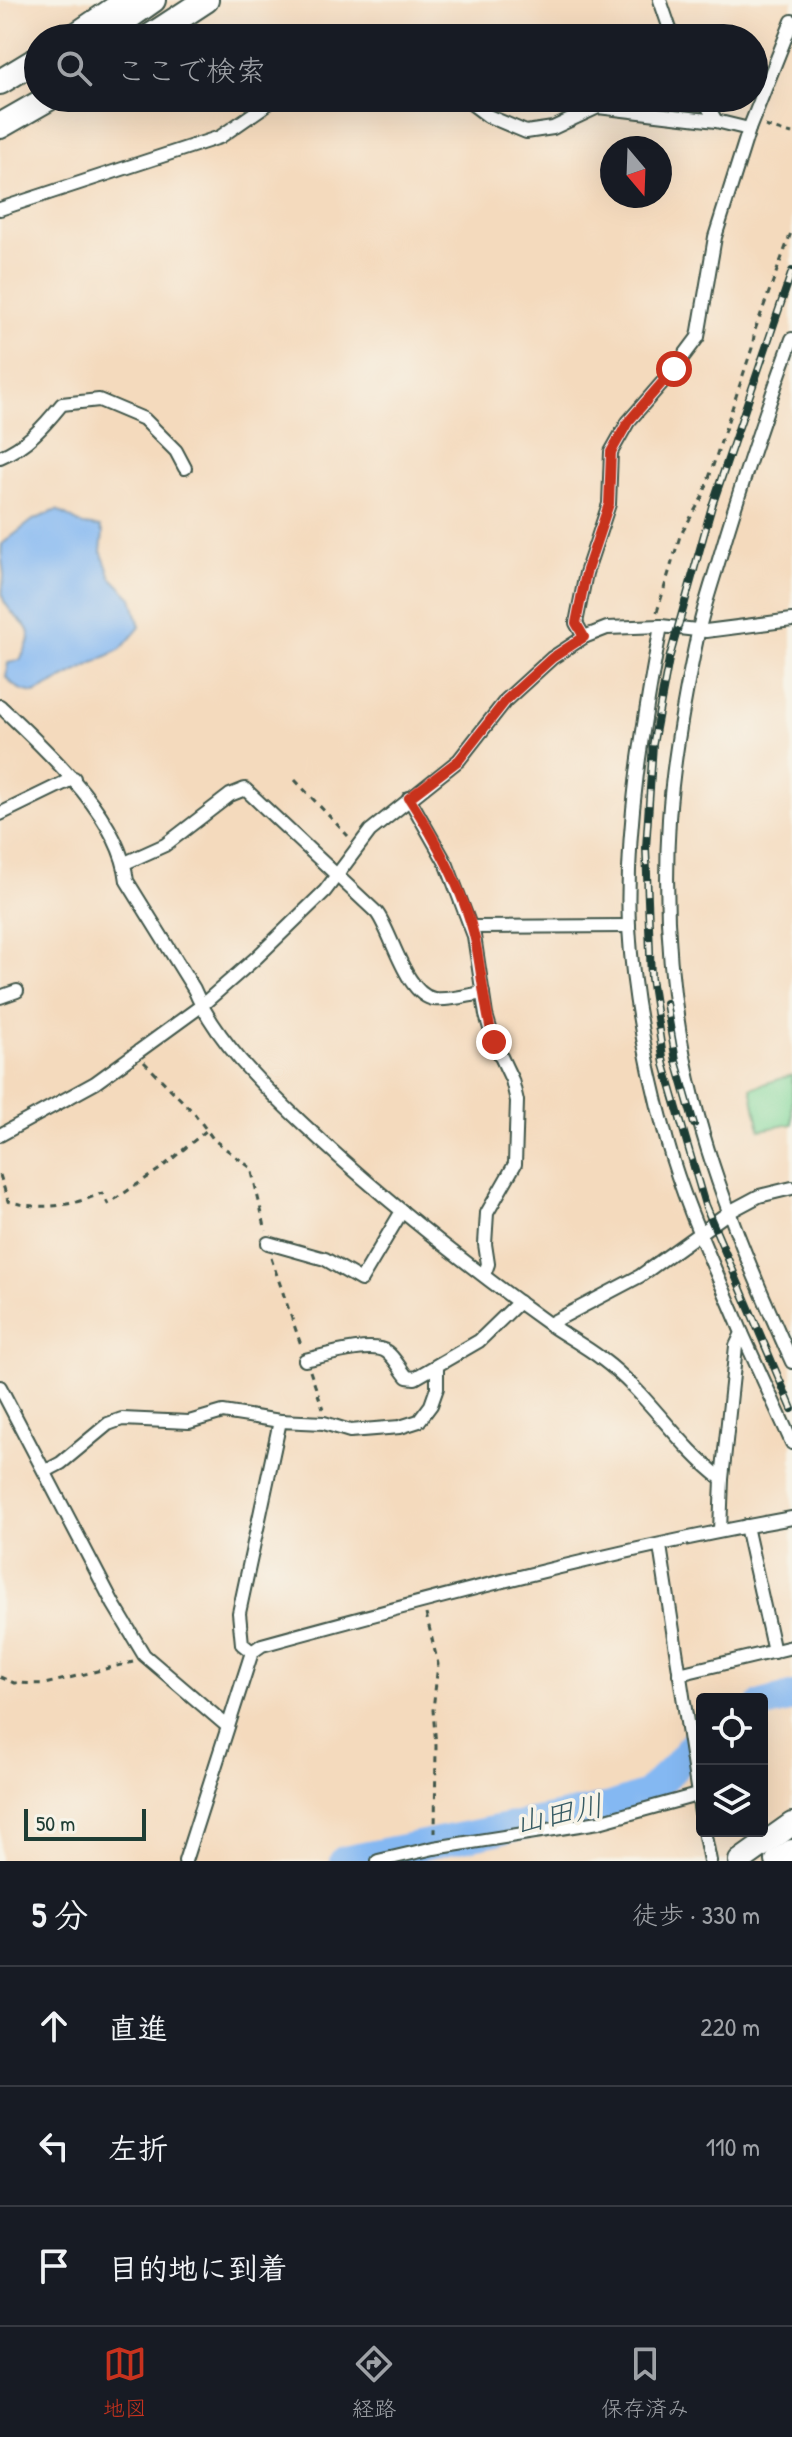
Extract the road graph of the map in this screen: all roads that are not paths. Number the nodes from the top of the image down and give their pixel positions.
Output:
1 (128, 0) edge
2 (153, 0) edge
3 (206, 0) edge
4 (660, 0) edge
5 (792, 21) edge
6 (93, 24) edge
7 (118, 24) edge
8 (169, 24) edge
9 (668, 24) edge
10 (24, 67) edge
11 (768, 80) edge
12 (0, 82) edge
13 (24, 82) edge
14 (0, 95) edge
15 (24, 112) edge
16 (256, 112) edge
17 (483, 112) edge
18 (587, 112) edge
19 (640, 112) edge
20 (711, 112) edge
21 (755, 112) edge
22 (716, 121) junction
23 (750, 125) junction
24 (0, 126) edge
25 (0, 209) edge
26 (792, 339) edge
27 (789, 357) edge
28 (0, 457) edge
29 (185, 468) dead end
30 (792, 620) edge
31 (657, 626) junction
32 (699, 630) junction
33 (584, 637) junction
34 (0, 706) edge
35 (74, 778) junction
36 (409, 798) junction
37 (0, 814) edge
38 (125, 863) junction
39 (336, 876) junction
40 (629, 926) junction
41 (471, 927) junction
42 (17, 991) dead end
43 (483, 993) junction
44 (0, 997) edge
45 (201, 1006) junction
46 (2, 1129) edge
47 (792, 1188) edge
48 (402, 1211) junction
49 (729, 1212) junction
50 (700, 1233) junction
51 (268, 1243) road end
52 (484, 1275) junction
53 (519, 1302) junction
54 (549, 1324) junction
55 (742, 1333) junction
56 (305, 1360) road end
57 (792, 1362) edge
58 (437, 1367) junction
59 (0, 1387) edge
60 (280, 1421) junction
61 (792, 1443) edge
62 (46, 1471) junction
63 (722, 1479) junction
64 (792, 1518) edge
65 (746, 1526) junction
66 (720, 1531) junction
67 (660, 1546) junction
68 (792, 1647) edge
69 (252, 1652) junction
70 (774, 1652) junction
71 (679, 1674) junction
72 (227, 1726) junction
73 (696, 1785) edge
74 (696, 1795) edge
75 (792, 1824) edge
76 (705, 1837) edge
77 (792, 1851) edge
78 (185, 1861) edge
79 (378, 1861) edge
80 (710, 1861) edge
81 (740, 1861) edge
82 (777, 1861) edge

1 - 6 highway
2 - 7 highway
3 - 8 highway
4 - 9 street
5 - 11 street
10 - 12 highway
13 - 14 highway
15 - 24 highway
16 - 25 street
17 - 18 street
19 - 22 street
20 - 22 street
21 - 23 street
22 - 23 street
23 - 33 street
26 - 27 street
27 - 32 street
28 - 29 street
30 - 32 street
31 - 32 street
31 - 33 street
31 - 40 street
32 - 49 street
33 - 36 street
34 - 35 street
35 - 37 street
35 - 38 street
36 - 39 street
36 - 41 street
38 - 39 street
38 - 45 street
39 - 43 street
39 - 45 street
40 - 41 street
40 - 50 street
41 - 43 street
42 - 44 street
43 - 52 street
45 - 46 street
45 - 48 street
47 - 49 street
48 - 51 street
48 - 52 street
49 - 50 street
49 - 57 street
50 - 54 street
50 - 55 street
52 - 53 street
53 - 54 street
53 - 58 street
54 - 63 street
55 - 61 street
55 - 63 street
56 - 58 street
58 - 60 street
59 - 62 street
60 - 62 street
60 - 69 street
62 - 72 street
63 - 66 street
64 - 65 street
65 - 66 street
65 - 70 street
66 - 67 street
67 - 69 street
67 - 71 street
68 - 70 street
69 - 72 street
70 - 71 street
71 - 73 street
72 - 78 street
74 - 79 street
75 - 81 highway
76 - 80 street
77 - 82 highway

